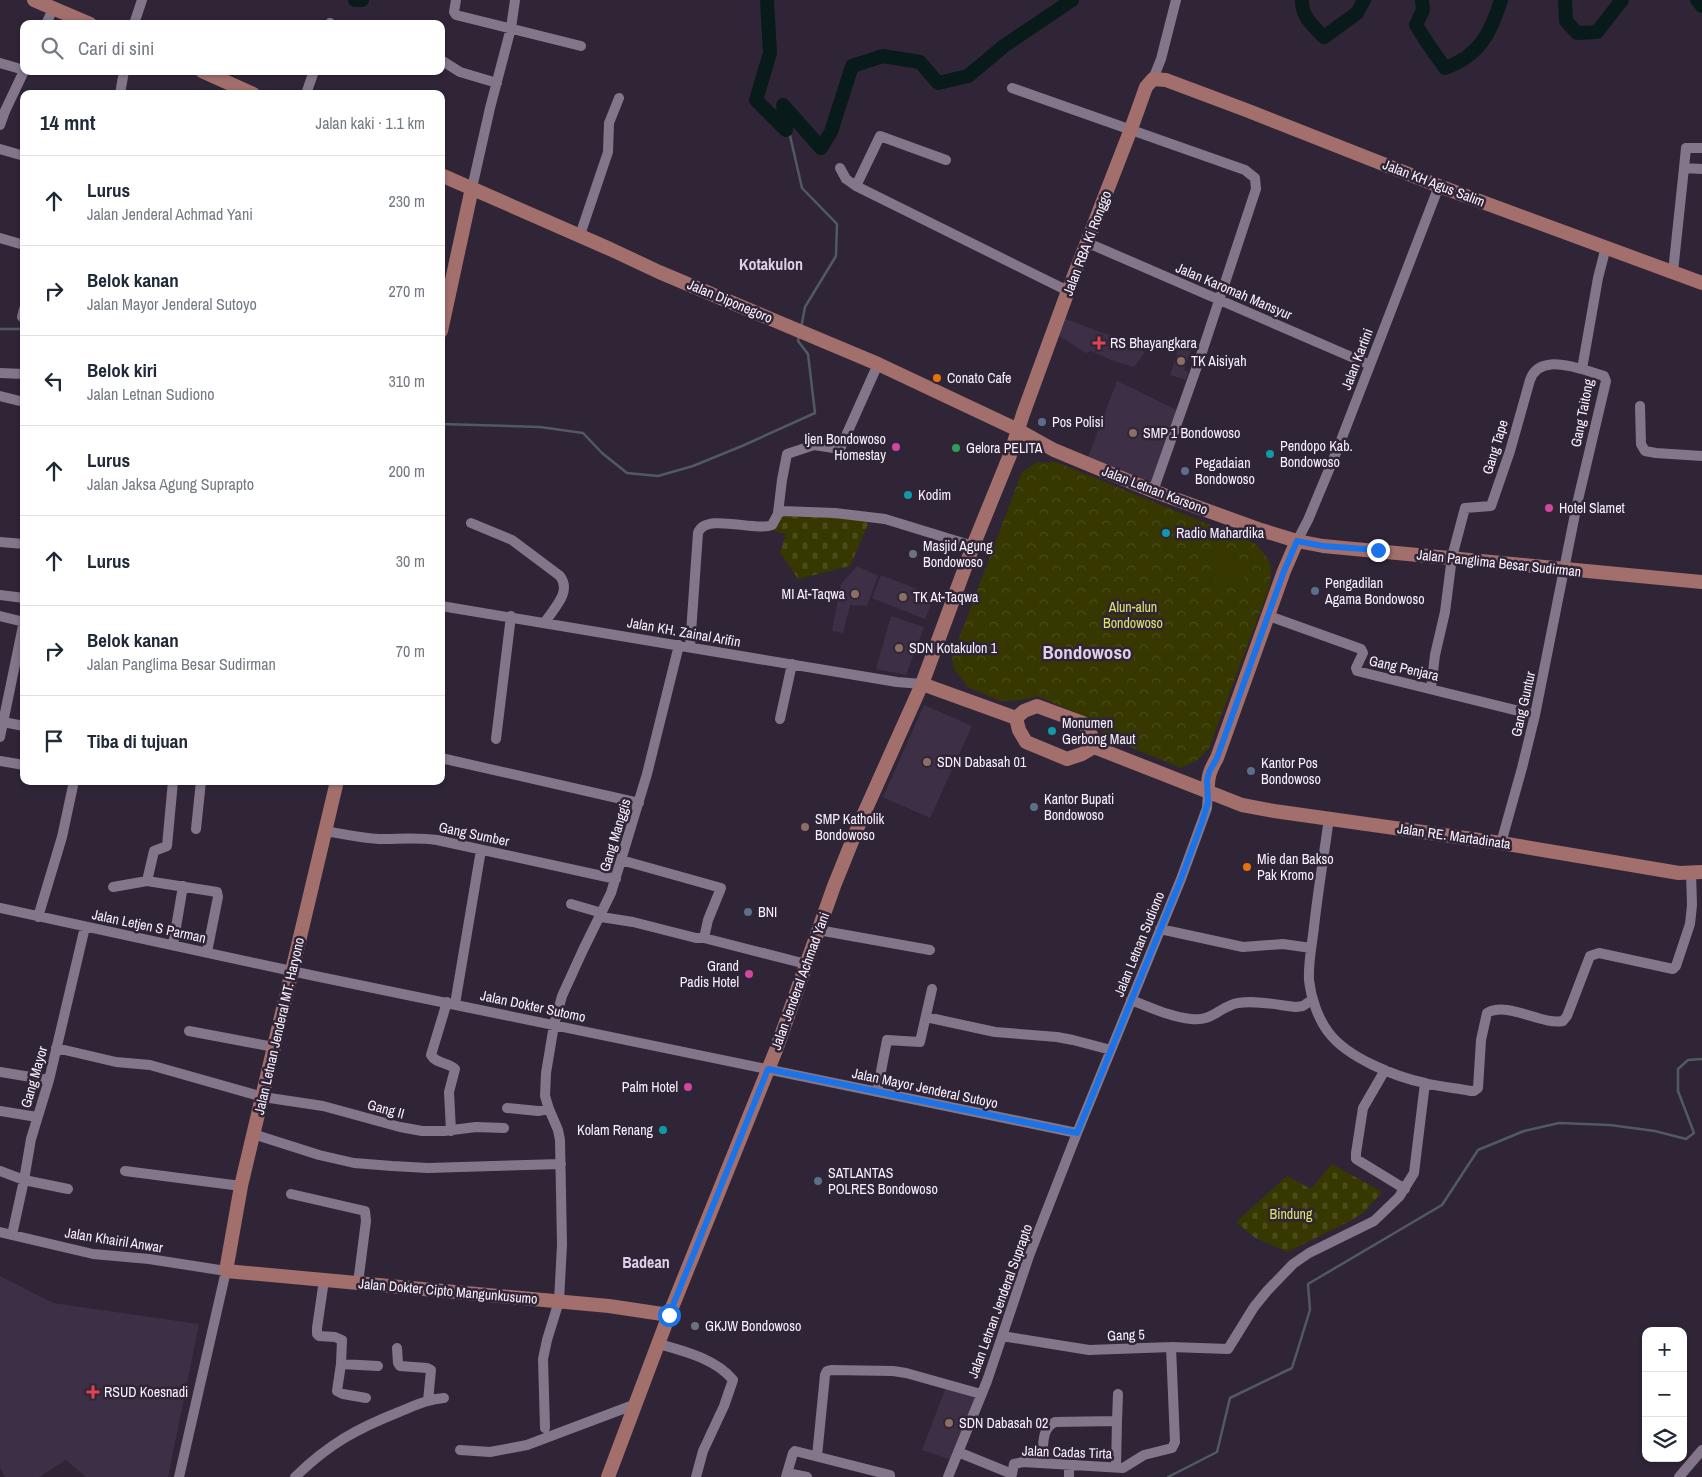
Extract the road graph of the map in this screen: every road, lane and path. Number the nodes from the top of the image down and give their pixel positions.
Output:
1 (34, 0) edge
2 (142, 0) edge
3 (456, 0) edge
4 (516, 0) edge
5 (1176, 0) edge
6 (54, 8) junction
7 (48, 20) edge
8 (81, 20) edge
9 (135, 20) edge
10 (511, 28) junction
11 (580, 46) dead end
12 (0, 63) edge
13 (445, 63) edge
14 (20, 69) edge
15 (22, 75) edge
16 (123, 75) edge
17 (211, 75) edge
18 (313, 75) edge
19 (1159, 80) junction
20 (497, 83) junction
21 (1012, 88) dead end
22 (121, 90) edge
23 (244, 90) edge
24 (307, 90) edge
25 (619, 98) dead end
26 (0, 125) edge
27 (1131, 129) junction
28 (1702, 148) edge
29 (0, 149) edge
30 (20, 155) edge
31 (946, 160) dead end
32 (840, 168) dead end
33 (1684, 168) junction
34 (1702, 169) edge
35 (445, 177) edge
36 (856, 186) junction
37 (1438, 186) junction
38 (472, 188) junction
39 (580, 235) junction
40 (0, 238) edge
41 (1088, 243) junction
42 (20, 244) edge
43 (1606, 246) junction
44 (1673, 272) junction
45 (1702, 283) edge
46 (1068, 291) junction
47 (1220, 299) junction
48 (445, 313) edge
49 (878, 364) junction
50 (1370, 365) junction
51 (1582, 369) junction
52 (0, 373) edge
53 (20, 374) edge
54 (0, 396) edge
55 (20, 401) edge
56 (1640, 406) dead end
57 (1018, 430) junction
58 (1702, 456) edge
59 (1153, 491) junction
60 (778, 513) junction
61 (471, 523) dead end
62 (1297, 541) junction
63 (0, 542) edge
64 (20, 544) edge
65 (973, 546) junction
66 (1452, 557) junction
67 (1563, 570) junction
68 (1702, 582) edge
69 (0, 595) edge
70 (20, 598) edge
71 (445, 607) edge
72 (0, 616) edge
73 (511, 616) junction
74 (1268, 616) junction
75 (20, 620) edge
76 (544, 622) junction
77 (20, 644) edge
78 (684, 646) junction
79 (792, 664) junction
80 (922, 684) junction
81 (1431, 689) junction
82 (4, 690) edge
83 (1535, 714) junction
84 (1016, 718) junction
85 (780, 719) dead end
86 (3, 722) junction
87 (20, 725) edge
88 (0, 737) edge
89 (496, 740) dead end
90 (1094, 747) junction
91 (445, 759) edge
92 (0, 762) edge
93 (20, 765) edge
94 (73, 785) edge
95 (173, 785) edge
96 (201, 785) edge
97 (336, 785) edge
98 (1208, 792) junction
99 (639, 803) junction
100 (1329, 818) junction
101 (196, 829) dead end
102 (325, 831) junction
103 (1500, 843) junction
104 (481, 850) junction
105 (621, 860) junction
106 (1696, 872) edge
107 (616, 878) junction
108 (147, 881) junction
109 (184, 886) junction
110 (113, 887) dead end
111 (571, 904) dead end
112 (0, 908) edge
113 (602, 915) junction
114 (38, 917) junction
115 (84, 927) junction
116 (1160, 929) junction
117 (818, 930) junction
118 (704, 938) junction
119 (173, 945) junction
120 (1311, 948) junction
121 (930, 950) dead end
122 (207, 952) junction
123 (806, 964) junction
124 (292, 971) junction
125 (932, 989) dead end
126 (1131, 1000) junction
127 (1313, 1000) junction
128 (451, 1003) junction
129 (926, 1018) junction
130 (554, 1024) junction
131 (189, 1031) dead end
132 (56, 1048) junction
133 (274, 1048) junction
134 (1111, 1050) junction
135 (768, 1069) junction
136 (1385, 1070) junction
137 (0, 1072) edge
138 (49, 1080) junction
139 (1425, 1084) junction
140 (877, 1092) junction
141 (263, 1097) junction
142 (507, 1108) dead end
143 (549, 1109) junction
144 (0, 1112) edge
145 (37, 1118) junction
146 (504, 1128) dead end
147 (451, 1131) junction
148 (1077, 1133) junction
149 (253, 1134) junction
150 (561, 1164) junction
151 (125, 1171) dead end
152 (0, 1172) edge
153 (24, 1180) junction
154 (241, 1186) junction
155 (68, 1189) dead end
156 (1405, 1189) junction
157 (291, 1194) dead end
158 (0, 1232) edge
159 (12, 1235) junction
160 (226, 1271) junction
161 (324, 1280) junction
162 (358, 1282) junction
163 (559, 1301) junction
164 (669, 1315) junction
165 (1002, 1336) junction
166 (659, 1344) junction
167 (1171, 1347) junction
168 (397, 1348) dead end
169 (341, 1364) junction
170 (378, 1366) dead end
171 (981, 1394) junction
172 (1118, 1394) dead end
173 (366, 1398) dead end
174 (444, 1398) dead end
175 (428, 1401) junction
176 (634, 1409) junction
177 (1118, 1421) junction
178 (545, 1428) dead end
179 (460, 1450) dead end
180 (1702, 1450) edge
181 (958, 1452) junction
182 (818, 1456) junction
183 (1042, 1463) junction
184 (1069, 1465) junction
185 (1116, 1467) junction
186 (786, 1475) edge
187 (1011, 1475) edge
188 (179, 1477) edge
189 (295, 1477) edge
190 (608, 1477) edge
191 (696, 1477) edge
192 (807, 1477) edge
193 (890, 1477) edge
194 (948, 1477) edge
195 (1069, 1477) edge
196 (1679, 1477) edge

1 - 6 main road
2 - 9 street
3 - 10 street
4 - 10 street
5 - 19 street, Jalan RBA Ki Ronggo
6 - 7 street
6 - 8 main road
10 - 11 street
10 - 20 street
12 - 14 street
13 - 20 street
15 - 26 street
16 - 22 street
17 - 23 main road
18 - 24 street
19 - 27 main road, Jalan RBA Ki Ronggo
19 - 37 main road, Jalan KH Agus Salim
20 - 38 street
21 - 27 street
25 - 39 street
27 - 41 main road, Jalan RBA Ki Ronggo
27 - 47 street
28 - 33 street
29 - 30 street
31 - 36 street
32 - 36 street
33 - 34 street
33 - 44 street
35 - 38 main road, Jalan Diponegoro
36 - 46 street
37 - 43 main road, Jalan KH Agus Salim
37 - 50 street, Jalan Kartini
38 - 39 main road, Jalan Diponegoro
38 - 48 main road
39 - 49 main road, Jalan Diponegoro
40 - 42 street
41 - 46 main road, Jalan RBA Ki Ronggo
41 - 47 street, Jalan Karomah Mansyur
43 - 44 main road, Jalan KH Agus Salim
43 - 51 street, Gang Taitong
44 - 45 main road, Jalan KH Agus Salim
46 - 57 main road, Jalan RBA Ki Ronggo
47 - 50 street, Jalan Karomah Mansyur
47 - 59 street
49 - 57 main road, Jalan Diponegoro
49 - 60 street
50 - 62 street, Jalan Kartini
51 - 66 street, Gang Tape
51 - 67 street, Gang Taitong
52 - 53 street
54 - 55 street
56 - 58 street
57 - 59 main road, Jalan Letnan Karsono
57 - 65 main road, Jalan RBA Ki Ronggo
59 - 62 main road, Jalan Letnan Karsono
60 - 65 street
60 - 78 street, Gang Manggis
61 - 76 street
62 - 66 main road, Jalan Panglima Besar Sudirman
62 - 74 main road
63 - 64 street
65 - 80 main road, Jalan Jenderal Achmad Yani
66 - 67 main road, Jalan Panglima Besar Sudirman
66 - 81 street
67 - 68 main road, Jalan Panglima Besar Sudirman
67 - 83 street, Gang Guntur
69 - 70 street
71 - 73 street, Jalan KH. Zainal Arifin
72 - 75 street
73 - 76 street, Jalan KH. Zainal Arifin
73 - 89 street
74 - 81 street, Gang Penjara
74 - 98 main road
76 - 78 street, Jalan KH. Zainal Arifin
77 - 82 street
78 - 79 street, Jalan KH. Zainal Arifin
78 - 99 street, Gang Manggis
79 - 80 street, Jalan KH. Zainal Arifin
79 - 85 street
80 - 84 main road
80 - 117 main road, Jalan Jenderal Achmad Yani
81 - 83 street, Gang Penjara
82 - 86 street
83 - 103 street, Gang Guntur
84 - 90 main road
84 - 90 main road
86 - 87 street
86 - 88 street
90 - 98 main road, Jalan RE. Martadinata
91 - 99 street
92 - 93 street
94 - 114 street
95 - 108 street
96 - 101 street
97 - 102 main road, Jalan Letnan Jenderal MT. Haryono
98 - 100 main road, Jalan RE. Martadinata
98 - 116 street, Jalan Letnan Sudiono
99 - 105 street, Gang Manggis
100 - 103 main road, Jalan RE. Martadinata
100 - 120 street
102 - 104 street, Gang Sumber
102 - 124 main road, Jalan Letnan Jenderal MT. Haryono
103 - 106 main road, Jalan RE. Martadinata
104 - 107 street, Gang Sumber
104 - 128 street
105 - 107 street, Gang Manggis
105 - 118 street
106 - 139 street
107 - 113 street, Gang Manggis
108 - 109 street
108 - 110 street
109 - 119 street
109 - 122 street
111 - 113 street
112 - 114 street, Jalan Letjen S Parman
113 - 118 street
113 - 130 street, Gang Manggis
114 - 115 street, Jalan Letjen S Parman
115 - 119 street, Jalan Letjen S Parman
115 - 132 street, Gang Mayor
116 - 120 street
116 - 126 street, Jalan Letnan Sudiono
117 - 121 street
117 - 123 main road, Jalan Jenderal Achmad Yani
118 - 123 street
119 - 122 street, Jalan Letjen S Parman
120 - 127 street
122 - 124 street, Jalan Letjen S Parman
123 - 135 main road, Jalan Jenderal Achmad Yani
124 - 128 street, Jalan Dokter Sutomo
124 - 133 main road, Jalan Letnan Jenderal MT. Haryono
125 - 129 street
126 - 127 street
126 - 134 street, Jalan Letnan Sudiono
127 - 136 street
128 - 130 street, Jalan Dokter Sutomo
128 - 147 street
129 - 134 street
129 - 140 street
130 - 135 street, Jalan Dokter Sutomo
130 - 143 street, Gang Manggis
131 - 133 street
132 - 138 street, Gang Mayor
132 - 141 street, Gang II
133 - 141 main road, Jalan Letnan Jenderal MT. Haryono
134 - 148 street, Jalan Letnan Sudiono
135 - 140 street, Jalan Mayor Jenderal Sutoyo
135 - 164 main road, Jalan Jenderal Achmad Yani
136 - 139 street
136 - 156 street
137 - 138 street
138 - 145 street, Gang Mayor
139 - 156 street
140 - 148 street, Jalan Mayor Jenderal Sutoyo
141 - 147 street, Gang II
141 - 149 main road, Jalan Letnan Jenderal MT. Haryono
142 - 143 street
143 - 150 street, Gang Manggis
144 - 145 street
145 - 153 street, Gang Mayor
146 - 147 street, Gang II
148 - 165 street, Jalan Letnan Jenderal Suprapto
149 - 150 street
149 - 154 main road, Jalan Letnan Jenderal MT. Haryono
150 - 163 street, Gang Manggis
151 - 154 street
152 - 153 street
153 - 155 street
153 - 159 street, Gang Mayor
154 - 160 main road, Jalan Letnan Jenderal MT. Haryono
156 - 167 street, Gang 5
157 - 162 street
158 - 159 street, Jalan Khairil Anwar
159 - 160 street, Jalan Khairil Anwar
160 - 161 main road, Jalan Dokter Cipto Mangunkusumo
160 - 188 street
161 - 162 main road, Jalan Dokter Cipto Mangunkusumo
161 - 169 street
162 - 163 main road, Jalan Dokter Cipto Mangunkusumo
163 - 164 main road, Jalan Dokter Cipto Mangunkusumo
163 - 178 street, Gang Manggis
164 - 166 main road, Jalan Jenderal Achmad Yani
165 - 167 street, Gang 5
165 - 171 street, Jalan Letnan Jenderal Suprapto
166 - 176 main road, Jalan Jenderal Achmad Yani
166 - 191 street
167 - 185 street, Jalan Cadas Tirta
168 - 175 street
169 - 170 street
169 - 173 street
171 - 181 street, Jalan Letnan Jenderal Suprapto
171 - 182 street
172 - 177 street
174 - 175 street
175 - 189 street
176 - 179 street
176 - 190 main road, Jalan Jenderal Achmad Yani
177 - 183 street
177 - 185 street
180 - 196 street
181 - 187 street, Jalan Cadas Tirta
181 - 194 street, Jalan Letnan Jenderal Suprapto
182 - 186 street
182 - 193 street
183 - 184 street, Jalan Cadas Tirta
183 - 187 street, Jalan Cadas Tirta
184 - 185 street, Jalan Cadas Tirta
184 - 195 street
186 - 192 street

